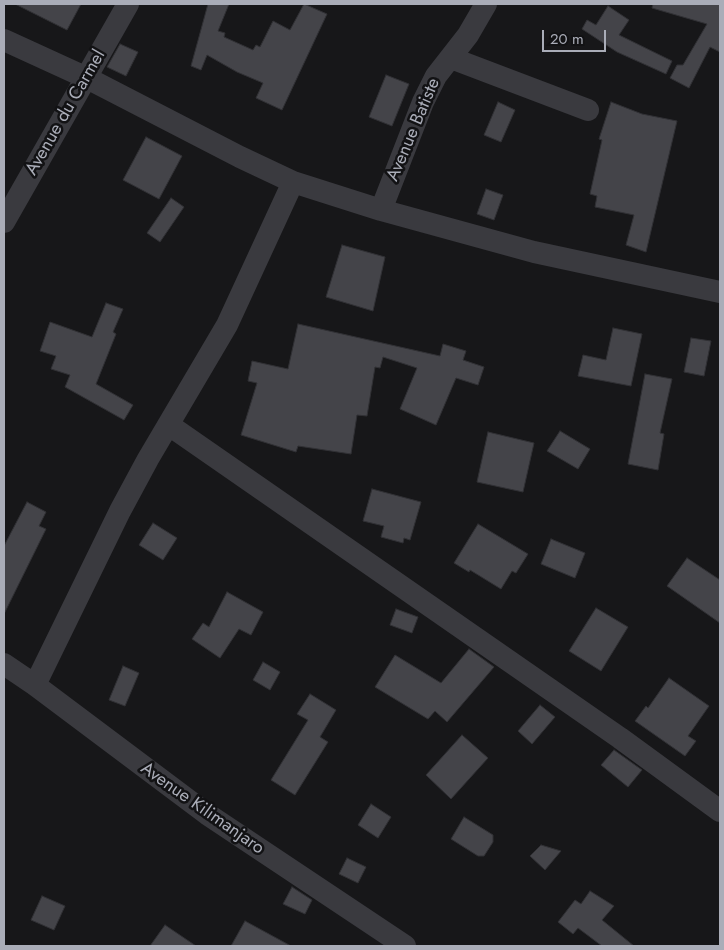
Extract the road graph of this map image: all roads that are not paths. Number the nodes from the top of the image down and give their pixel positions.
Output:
1 (128, 4) edge
2 (486, 4) edge
3 (4, 40) edge
4 (451, 58) junction
5 (87, 78) junction
6 (588, 110) dead end
7 (293, 182) junction
8 (381, 210) junction
9 (4, 222) edge
10 (720, 292) edge
11 (169, 425) junction
12 (4, 664) edge
13 (35, 685) junction
14 (720, 811) edge
15 (406, 946) edge

1 - 5 street, Avenue du Carmel
2 - 4 street, Avenue Batiste
3 - 5 street
4 - 6 street
4 - 8 street, Avenue Batiste
5 - 7 street
5 - 9 street, Avenue du Carmel
7 - 8 street
7 - 11 street
8 - 10 street
11 - 13 street
11 - 14 street
12 - 13 street, Avenue Kilimanjaro
13 - 15 street, Avenue Kilimanjaro

